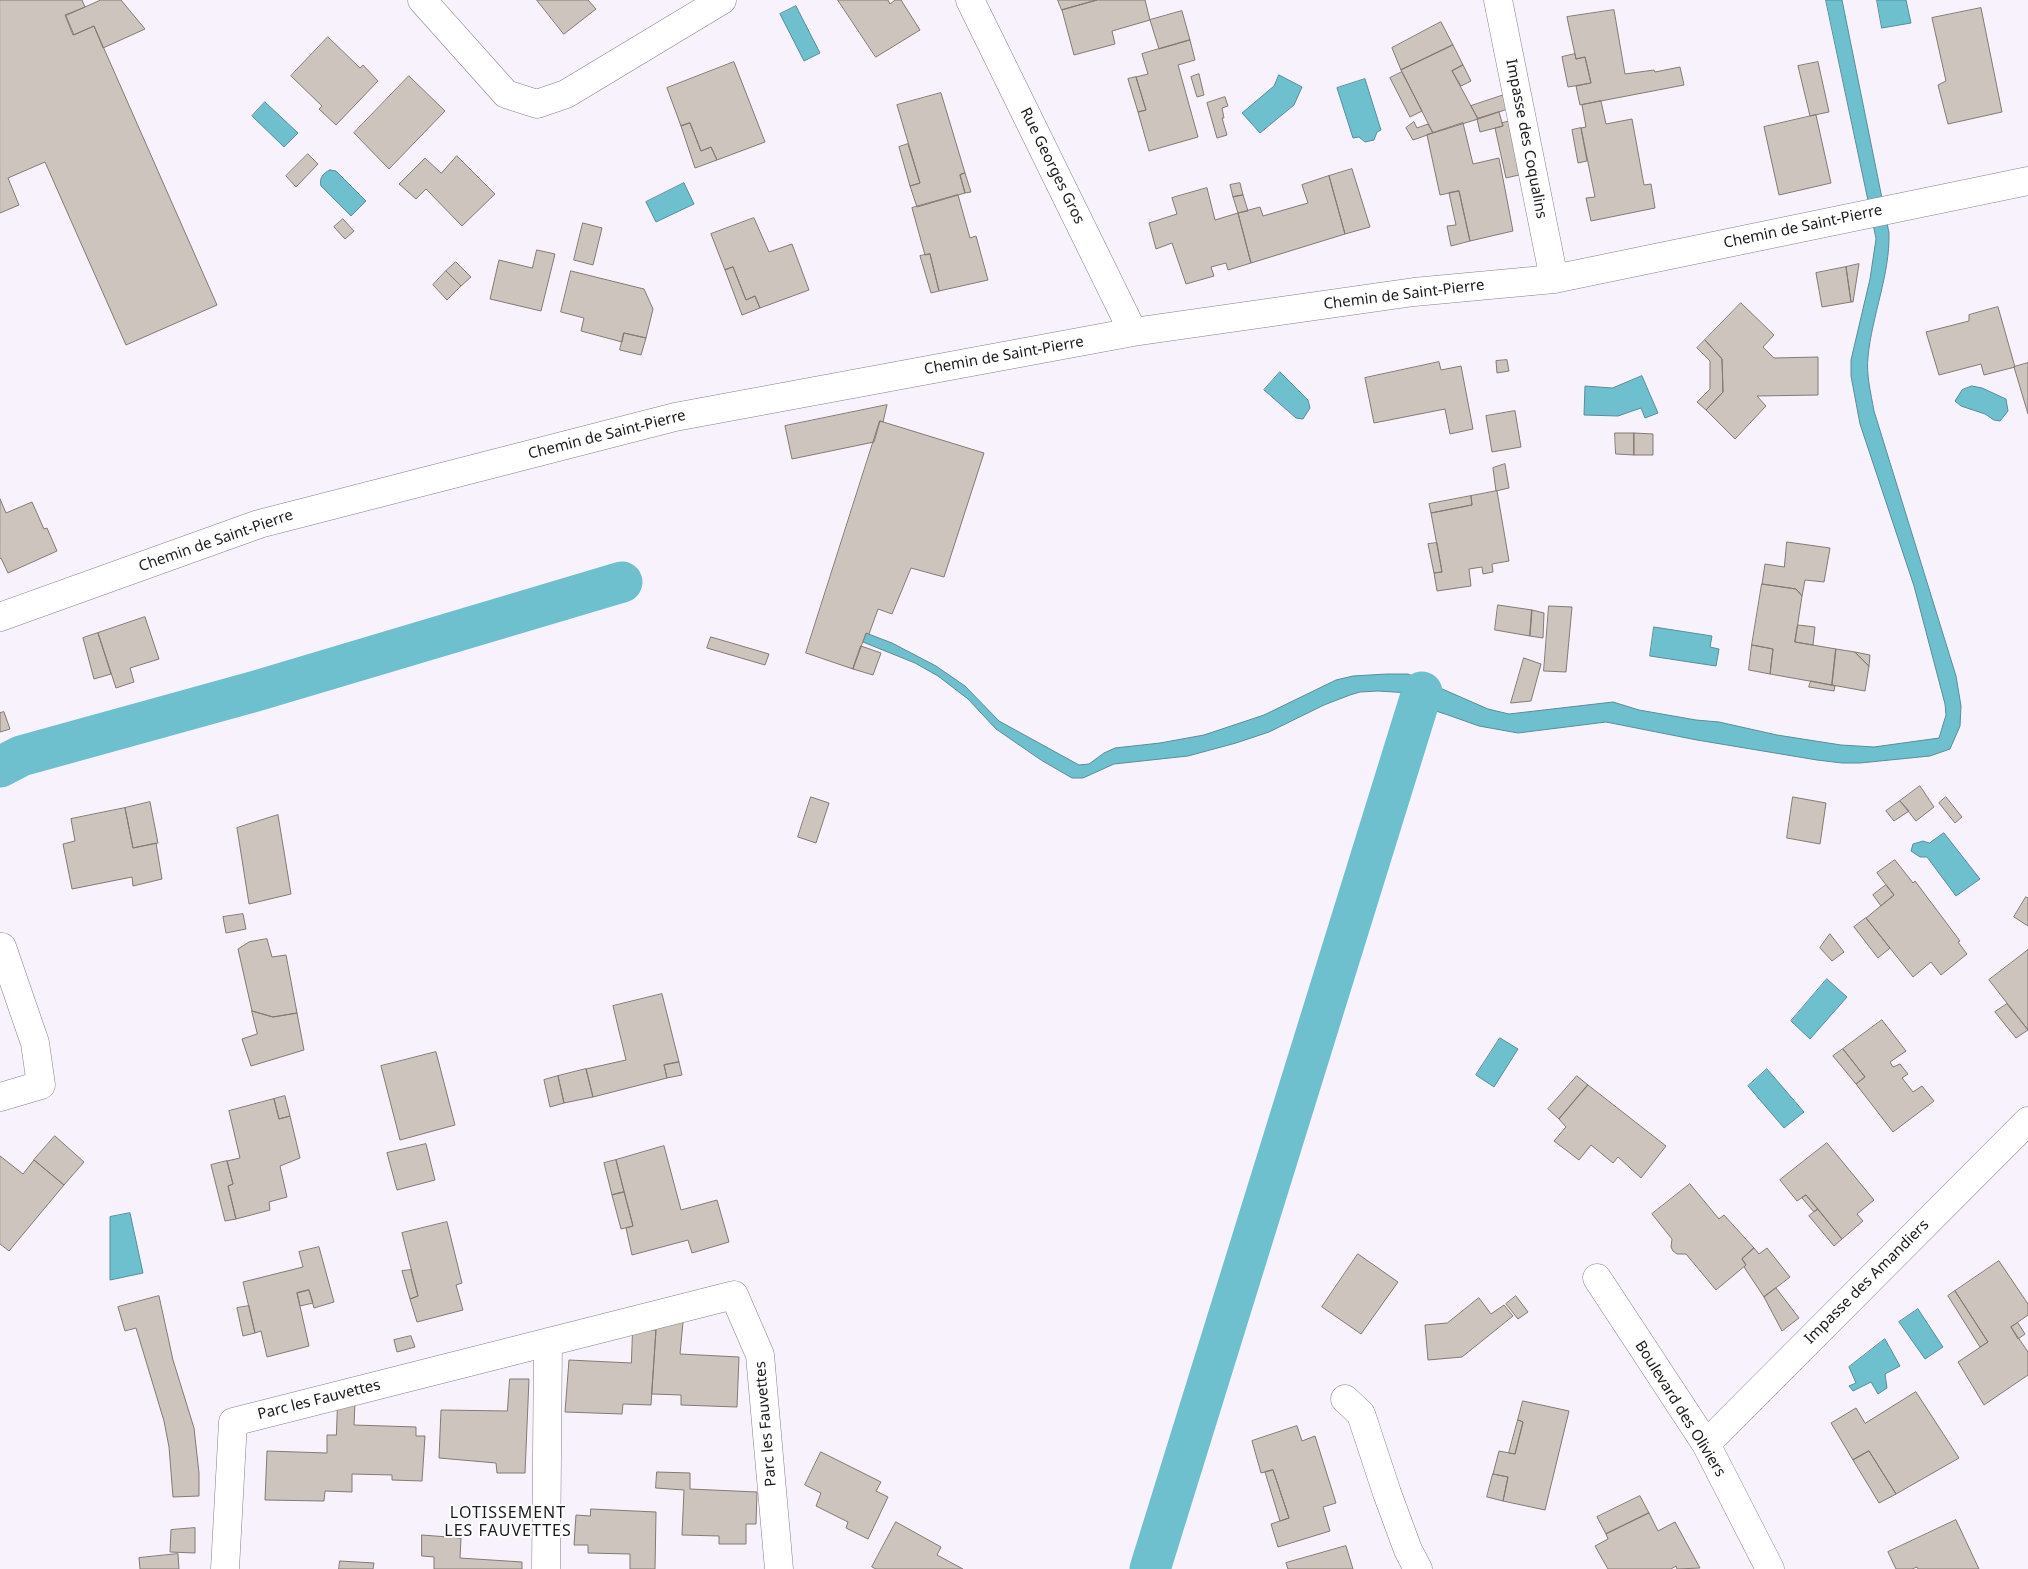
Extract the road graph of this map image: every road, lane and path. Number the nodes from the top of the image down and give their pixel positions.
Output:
1 (422, 0) edge
2 (722, 0) edge
3 (970, 0) edge
4 (1498, 0) edge
5 (2028, 181) edge
6 (1554, 279) junction
7 (1133, 332) junction
8 (0, 617) edge
9 (2, 947) dead end
10 (0, 1097) edge
11 (2028, 1121) edge
12 (1597, 1278) dead end
13 (548, 1342) junction
14 (1345, 1399) dead end
15 (1706, 1444) junction
16 (225, 1569) edge
17 (546, 1569) edge
18 (779, 1569) edge
19 (1418, 1569) edge
20 (1770, 1569) edge

1 - 2 street
3 - 7 street, Rue Georges Gros
4 - 6 street, Impasse des Coqualins
5 - 6 street, Chemin de Saint-Pierre
6 - 7 street, Chemin de Saint-Pierre
7 - 8 street, Chemin de Saint-Pierre
9 - 10 street
11 - 15 street, Impasse des Amandiers
12 - 15 street, Boulevard des Oliviers
13 - 16 street, Parc les Fauvettes
13 - 17 street
13 - 18 street, Parc les Fauvettes
14 - 19 street
15 - 20 street, Boulevard des Oliviers

